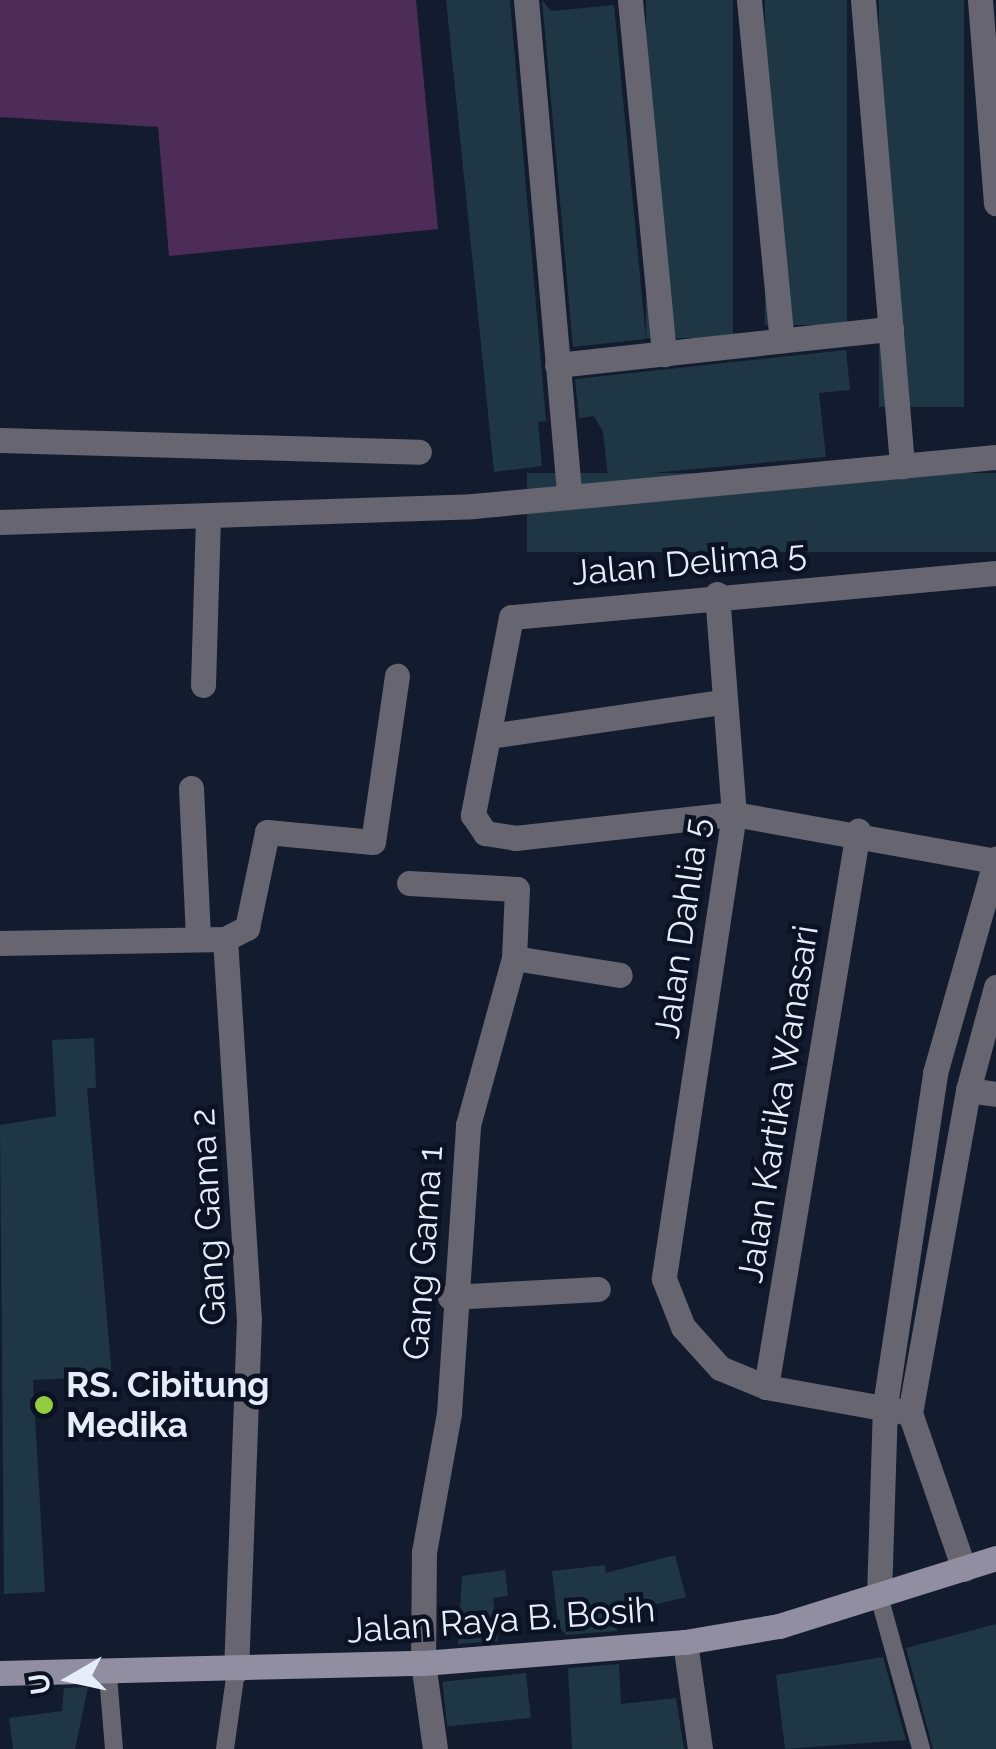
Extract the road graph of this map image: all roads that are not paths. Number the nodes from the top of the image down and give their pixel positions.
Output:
1 (526, 0) edge
2 (630, 0) edge
3 (749, 0) edge
4 (863, 0) edge
5 (980, 0) edge
6 (996, 204) edge
7 (891, 329) junction
8 (782, 340) junction
9 (664, 354) junction
10 (557, 365) junction
11 (0, 440) edge
12 (419, 452) dead end
13 (996, 458) edge
14 (902, 466) junction
15 (568, 492) junction
16 (208, 518) junction
17 (0, 522) edge
18 (996, 573) edge
19 (716, 594) junction
20 (397, 676) dead end
21 (203, 685) dead end
22 (721, 702) junction
23 (489, 736) junction
24 (190, 788) dead end
25 (734, 814) junction
26 (858, 831) junction
27 (996, 860) edge
28 (410, 883) dead end
29 (198, 934) junction
30 (224, 939) junction
31 (0, 943) edge
32 (514, 958) junction
33 (620, 975) dead end
34 (996, 987) edge
35 (968, 1090) junction
36 (996, 1094) edge
37 (598, 1289) dead end
38 (450, 1297) junction
39 (766, 1387) junction
40 (897, 1409) junction
41 (996, 1558) edge
42 (964, 1569) junction
43 (879, 1596) junction
44 (685, 1642) junction
45 (423, 1663) junction
46 (236, 1671) junction
47 (0, 1673) edge
48 (108, 1676) junction
49 (114, 1749) edge
50 (225, 1749) edge
51 (436, 1749) edge
52 (700, 1749) edge
53 (921, 1749) edge

1 - 10 street
2 - 9 street
3 - 8 street
4 - 7 street
5 - 6 street
7 - 8 street
7 - 14 street
8 - 9 street
9 - 10 street
10 - 15 street
11 - 12 street
13 - 14 street
14 - 15 street
15 - 16 street
16 - 17 street
16 - 21 street
18 - 19 street, Jalan Delima 5
19 - 22 street, Jalan Dahlia 5
19 - 23 street, Jalan Delima 5
20 - 30 street
22 - 23 street
22 - 25 street, Jalan Dahlia 5
23 - 25 street, Jalan Delima 5
24 - 29 street
25 - 26 street
25 - 39 street, Jalan Dahlia 5
26 - 27 street
26 - 39 street, Jalan Kartika Wanasari
27 - 40 street
28 - 32 street, Gang Gama 1
29 - 30 street
29 - 31 street
30 - 46 street, Gang Gama 2
32 - 33 street
32 - 38 street, Gang Gama 1
34 - 35 street
35 - 36 street
35 - 40 street
37 - 38 street
38 - 45 street, Gang Gama 1
39 - 40 street, Jalan Dahlia 5
40 - 42 street
40 - 43 street
41 - 42 main road, Jalan Raya B. Bosih
42 - 43 main road, Jalan Raya B. Bosih
43 - 44 main road, Jalan Raya B. Bosih
43 - 53 lane
44 - 45 main road, Jalan Raya B. Bosih
44 - 52 street
45 - 46 main road, Jalan Raya B. Bosih
45 - 51 street, Gang Gama 1
46 - 48 main road, Jalan Raya B. Bosih
46 - 50 lane
47 - 48 main road, Jalan Raya B. Bosih
48 - 49 lane

